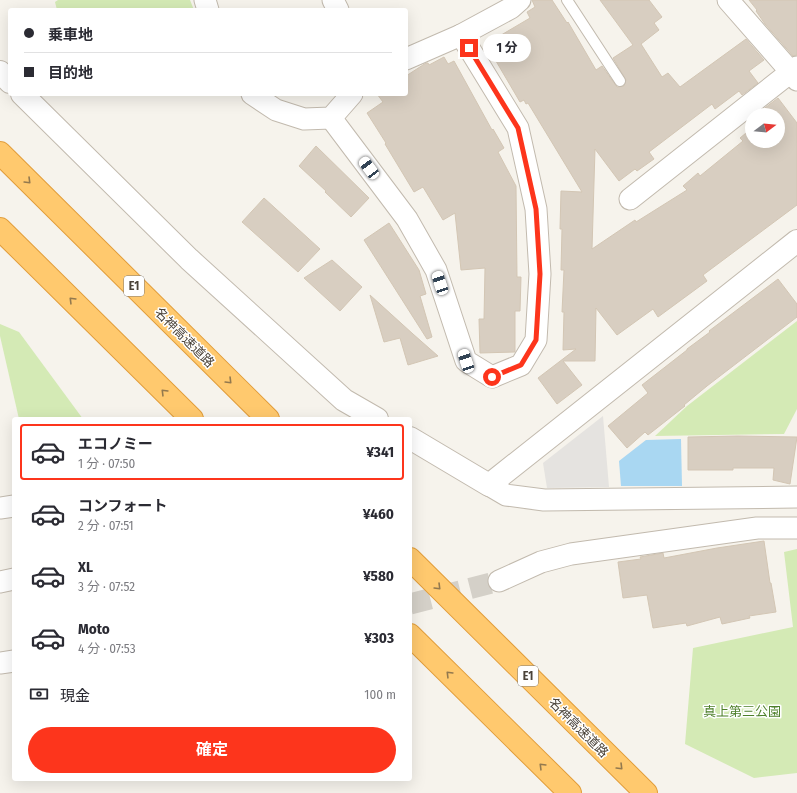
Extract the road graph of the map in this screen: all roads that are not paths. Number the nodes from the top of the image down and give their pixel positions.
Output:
1 (520, 0) edge
2 (567, 0) edge
3 (728, 0) edge
4 (461, 35) junction
5 (408, 58) edge
6 (0, 72) edge
7 (795, 73) edge
8 (8, 80) edge
9 (620, 81) dead end
10 (24, 96) edge
11 (255, 96) edge
12 (350, 96) edge
13 (331, 118) junction
14 (0, 153) edge
15 (630, 199) dead end
16 (0, 229) edge
17 (797, 241) edge
18 (190, 417) edge
19 (266, 417) edge
20 (374, 417) edge
21 (412, 439) edge
22 (489, 485) junction
23 (797, 497) edge
24 (12, 506) edge
25 (0, 508) edge
26 (797, 528) edge
27 (412, 561) edge
28 (12, 579) edge
29 (499, 581) tunnel mouth
30 (0, 582) edge
31 (412, 637) edge
32 (12, 661) edge
33 (0, 663) edge
34 (570, 793) edge
35 (646, 793) edge

1 - 4 street
2 - 9 lane
3 - 7 street
4 - 5 street
4 - 13 street
6 - 8 street
7 - 15 street
10 - 20 street
11 - 13 street
12 - 13 street
14 -> 19 highway, 名神高速道路 / E1
18 -> 16 highway
17 - 22 street
21 - 22 street
22 - 23 street
24 - 25 street
26 - 29 street
27 -> 35 highway, 名神高速道路 / E1
28 - 30 street
34 -> 31 highway
32 - 33 street

